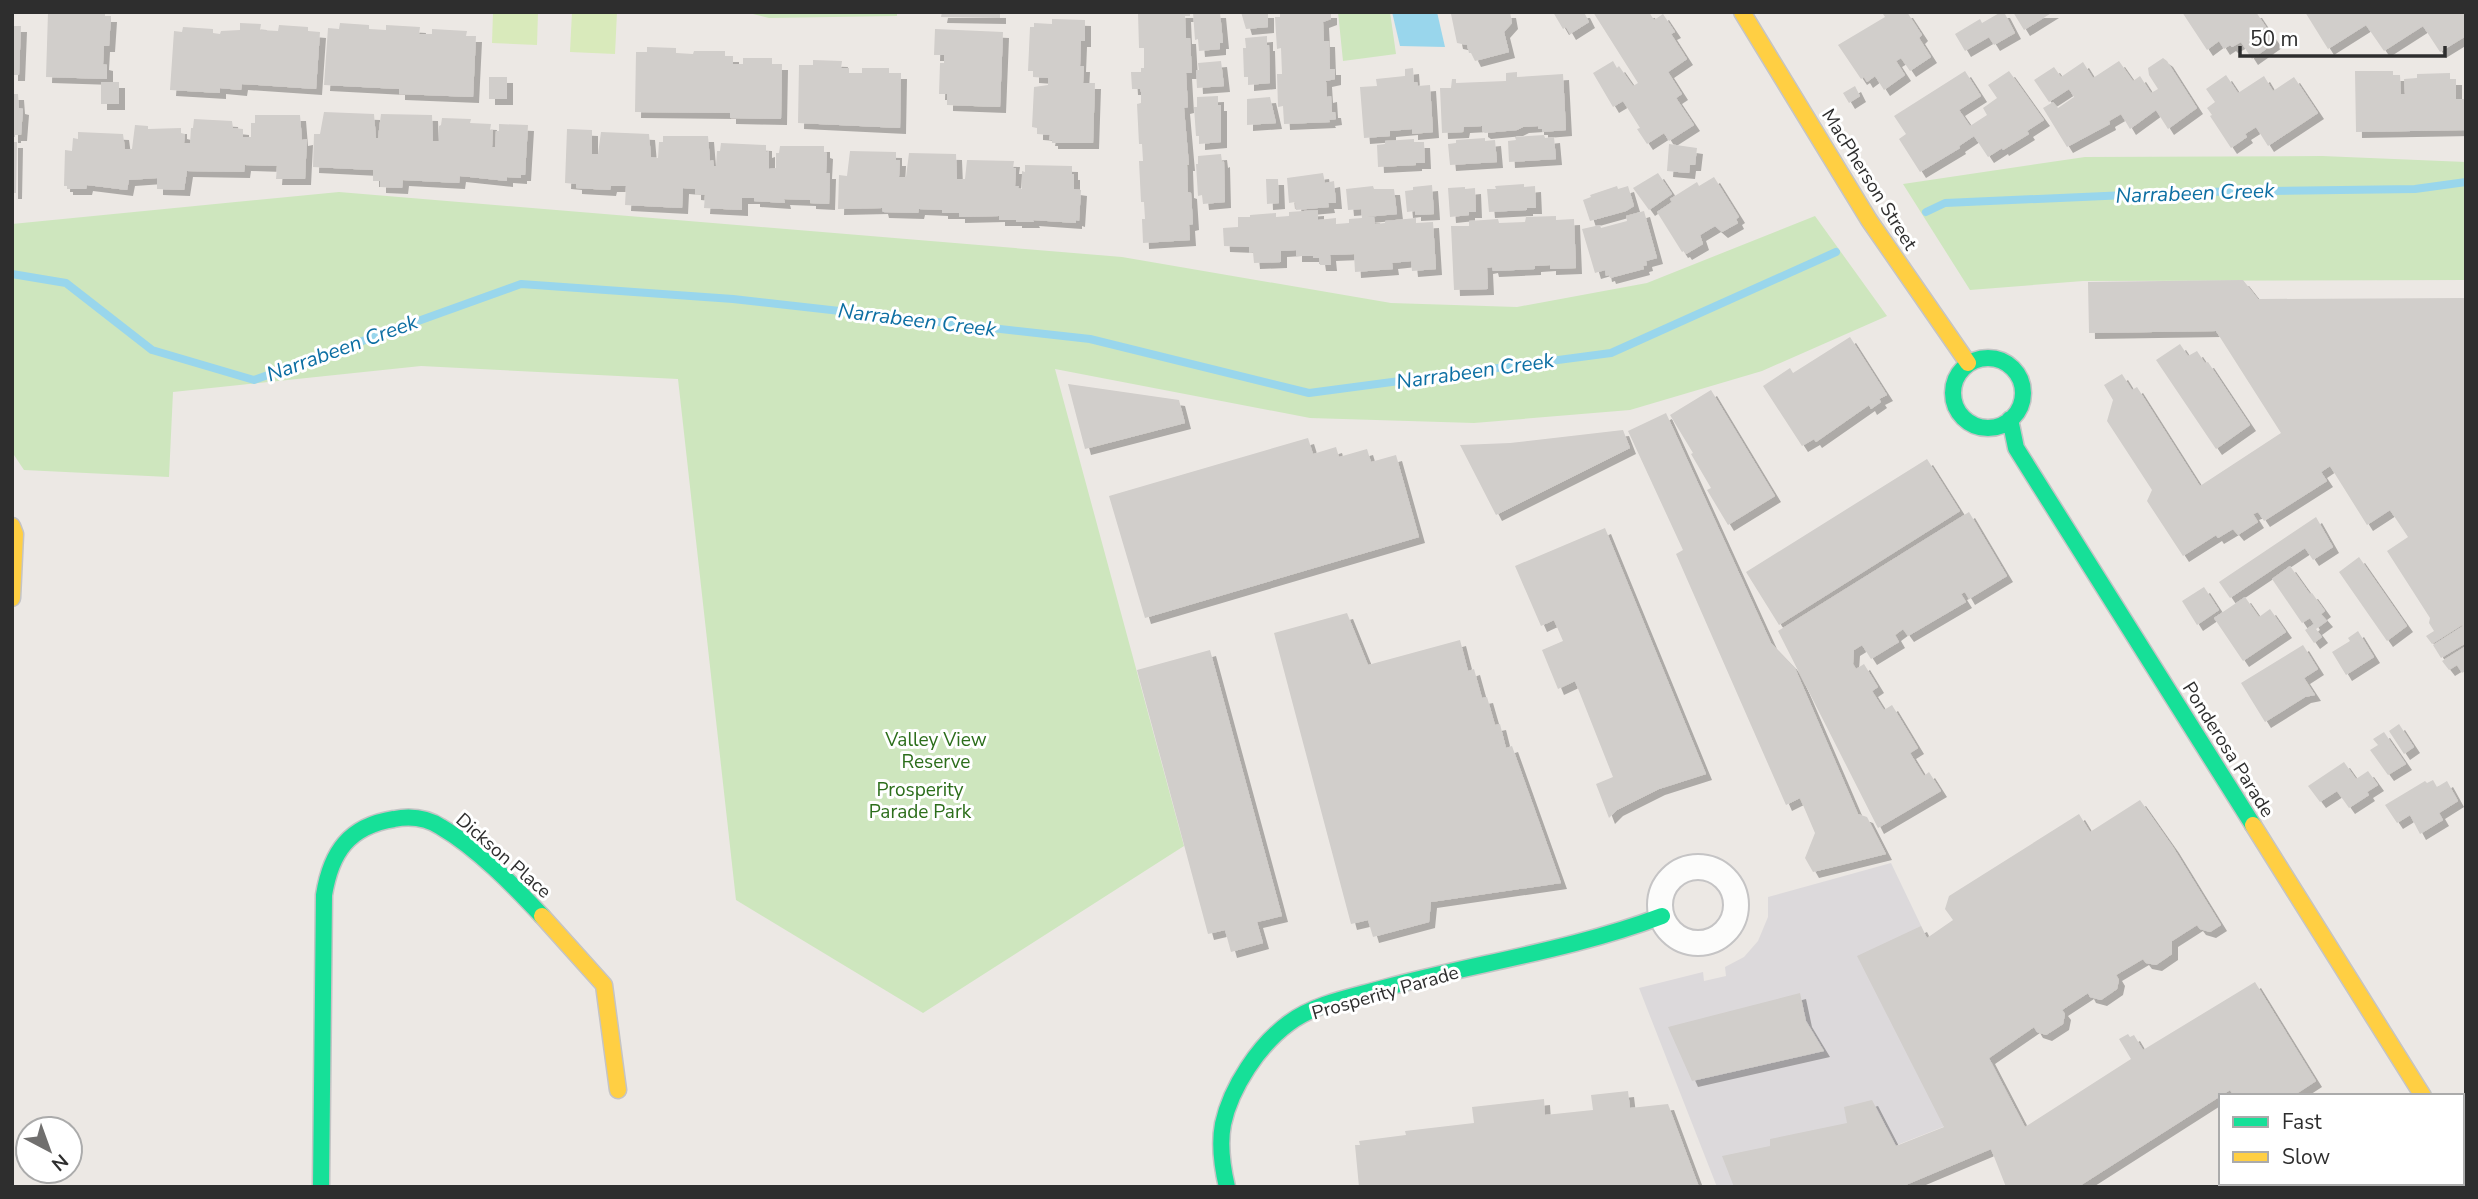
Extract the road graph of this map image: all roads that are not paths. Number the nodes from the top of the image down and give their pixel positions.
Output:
1 (1742, 12) edge
2 (1968, 363) junction
3 (2010, 419) junction
4 (12, 526) edge
5 (12, 598) edge
6 (1662, 916) dead end
7 (618, 1090) dead end
8 (2422, 1094) edge
9 (321, 1187) edge
10 (1227, 1187) edge

1 - 2 street, MacPherson Street
2 - 3 street
2 - 3 street
3 - 8 street, Ponderosa Parade
4 - 5 street
6 - 10 street, Prosperity Parade
7 - 9 street, Dickson Place

